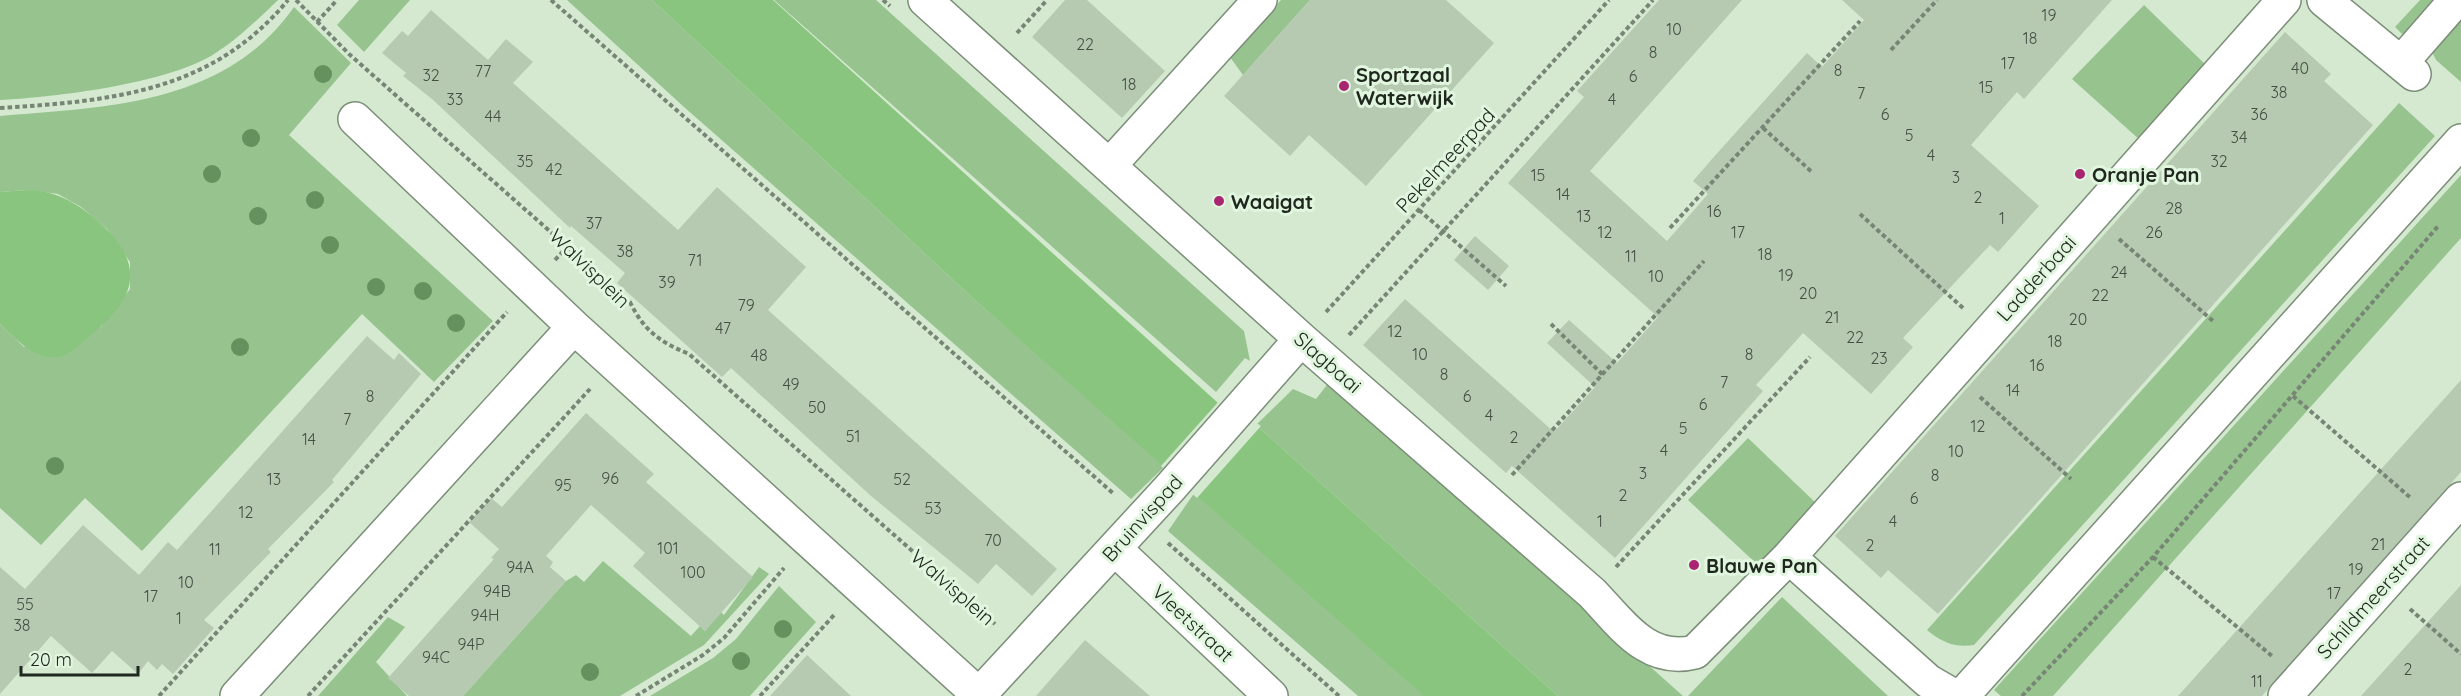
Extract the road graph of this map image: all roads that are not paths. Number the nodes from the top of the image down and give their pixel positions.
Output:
1 (925, 0) edge
2 (1260, 0) edge
3 (2284, 0) edge
4 (2324, 0) edge
5 (2456, 0) edge
6 (355, 119) dead end
7 (2461, 141) edge
8 (1108, 166) junction
9 (573, 327) junction
10 (1302, 339) junction
11 (2461, 499) edge
12 (1114, 549) junction
13 (1789, 557) junction
14 (1742, 608) joint
15 (2292, 688) edge
16 (1253, 690) edge
17 (979, 695) edge
18 (237, 696) edge
19 (1954, 696) edge
20 (1962, 696) edge

1 - 8 street, Slagbaai
2 - 8 street
3 - 13 street, Ladderbaai
4 - 5 street
6 - 9 street
7 - 20 street
8 - 10 street, Slagbaai
9 - 17 street
9 - 18 street
10 - 12 street, Bruinvispad
10 - 14 street, Slagbaai
11 - 15 street, Schildmeerstraat
12 - 16 street, Vleetstraat
12 - 17 street, Bruinvispad
13 - 14 street, Ladderbaai
13 - 19 street

